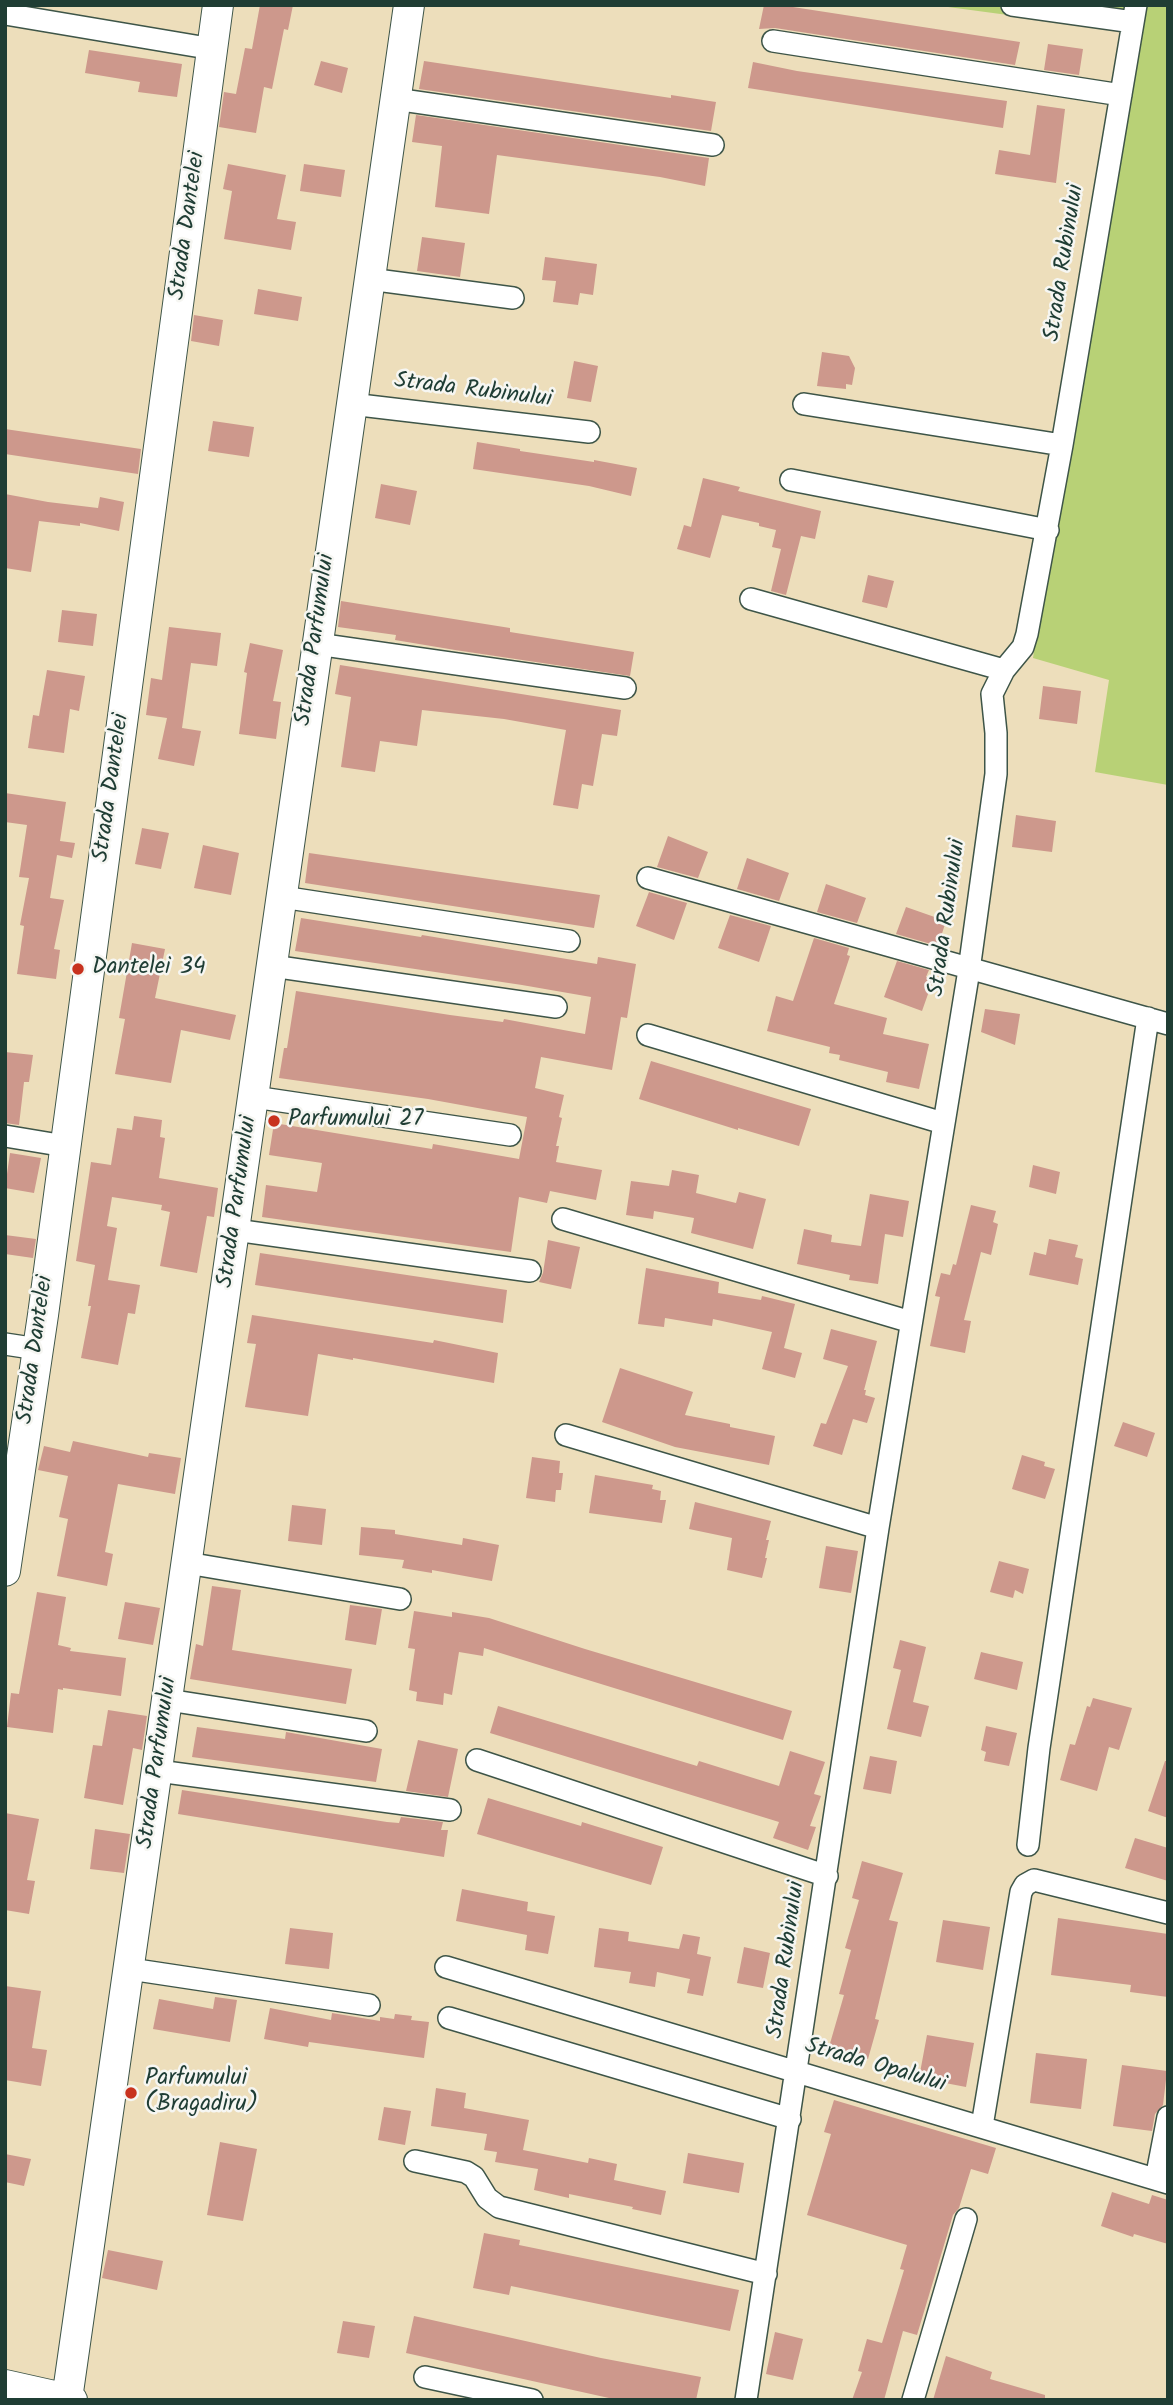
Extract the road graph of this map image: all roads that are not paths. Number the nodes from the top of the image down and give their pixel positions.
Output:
1 (218, 5) edge
2 (409, 5) edge
3 (1012, 5) edge
4 (5, 14) edge
5 (1134, 14) edge
6 (773, 41) dead end
7 (213, 49) junction
8 (1121, 95) junction
9 (395, 99) junction
10 (713, 145) dead end
11 (369, 279) junction
12 (513, 298) dead end
13 (351, 404) junction
14 (804, 404) dead end
15 (589, 432) dead end
16 (1062, 445) junction
17 (791, 480) dead end
18 (1048, 530) junction
19 (751, 600) dead end
20 (317, 644) junction
21 (1004, 670) junction
22 (625, 688) dead end
23 (648, 878) dead end
24 (282, 897) junction
25 (569, 941) dead end
26 (272, 966) junction
27 (969, 970) junction
28 (556, 1007) dead end
29 (1158, 1021) edge
30 (648, 1035) dead end
31 (254, 1097) junction
32 (943, 1123) junction
33 (510, 1135) dead end
34 (5, 1136) edge
35 (65, 1146) junction
36 (563, 1219) dead end
37 (235, 1230) junction
38 (530, 1271) dead end
39 (911, 1322) junction
40 (5, 1344) edge
41 (38, 1349) junction
42 (566, 1435) dead end
43 (878, 1528) junction
44 (187, 1563) junction
45 (5, 1571) edge
46 (400, 1599) dead end
47 (168, 1700) junction
48 (366, 1731) dead end
49 (477, 1760) dead end
50 (158, 1771) junction
51 (450, 1810) dead end
52 (1028, 1845) dead end
53 (827, 1876) junction
54 (1168, 1913) edge
55 (446, 1968) dead end
56 (130, 1969) junction
57 (369, 2005) dead end
58 (449, 2018) dead end
59 (798, 2071) junction
60 (1168, 2117) edge
61 (790, 2119) junction
62 (982, 2126) junction
63 (415, 2161) dead end
64 (1162, 2181) edge
65 (966, 2219) dead end
66 (766, 2274) junction
67 (425, 2377) dead end
68 (5, 2385) edge
69 (70, 2399) edge
70 (532, 2400) edge
71 (746, 2400) edge
72 (913, 2400) edge

1 - 7 street, Strada Dantelei
2 - 9 street, Strada Parfumului
3 - 5 street
4 - 7 street
5 - 8 street, Strada Rubinului
6 - 8 street
7 - 35 street, Strada Dantelei
8 - 16 street, Strada Rubinului
9 - 10 street
9 - 11 street, Strada Parfumului
11 - 12 street
11 - 13 street, Strada Parfumului
13 - 15 street, Strada Rubinului
13 - 20 street, Strada Parfumului
14 - 16 street
16 - 18 street, Strada Rubinului
17 - 18 street
18 - 21 street, Strada Rubinului
19 - 21 street
20 - 22 street
20 - 24 street, Strada Parfumului
21 - 27 street, Strada Rubinului
23 - 27 street
24 - 25 street
24 - 26 street, Strada Parfumului
26 - 28 street
26 - 31 street, Strada Parfumului
27 - 29 street
27 - 32 street, Strada Rubinului
29 - 52 street
30 - 32 street
31 - 33 street
31 - 37 street, Strada Parfumului
32 - 39 street, Strada Rubinului
34 - 35 street
35 - 41 street, Strada Dantelei
36 - 39 street
37 - 38 street
37 - 44 street, Strada Parfumului
39 - 43 street, Strada Rubinului
40 - 41 street
41 - 45 street, Strada Dantelei
42 - 43 street
43 - 53 street, Strada Rubinului
44 - 46 street
44 - 47 street, Strada Parfumului
47 - 48 street
47 - 50 street, Strada Parfumului
49 - 53 street
50 - 51 street
50 - 56 street, Strada Parfumului
53 - 59 street, Strada Rubinului
54 - 62 street
55 - 59 street, Strada Opalului
56 - 57 street
56 - 69 street, Strada Parfumului
58 - 61 street
59 - 61 street, Strada Rubinului
59 - 62 street, Strada Opalului
60 - 64 street
61 - 66 street, Strada Rubinului
62 - 64 street, Strada Opalului
63 - 66 street
65 - 72 street
66 - 71 street, Strada Rubinului
67 - 70 street
68 - 69 street

